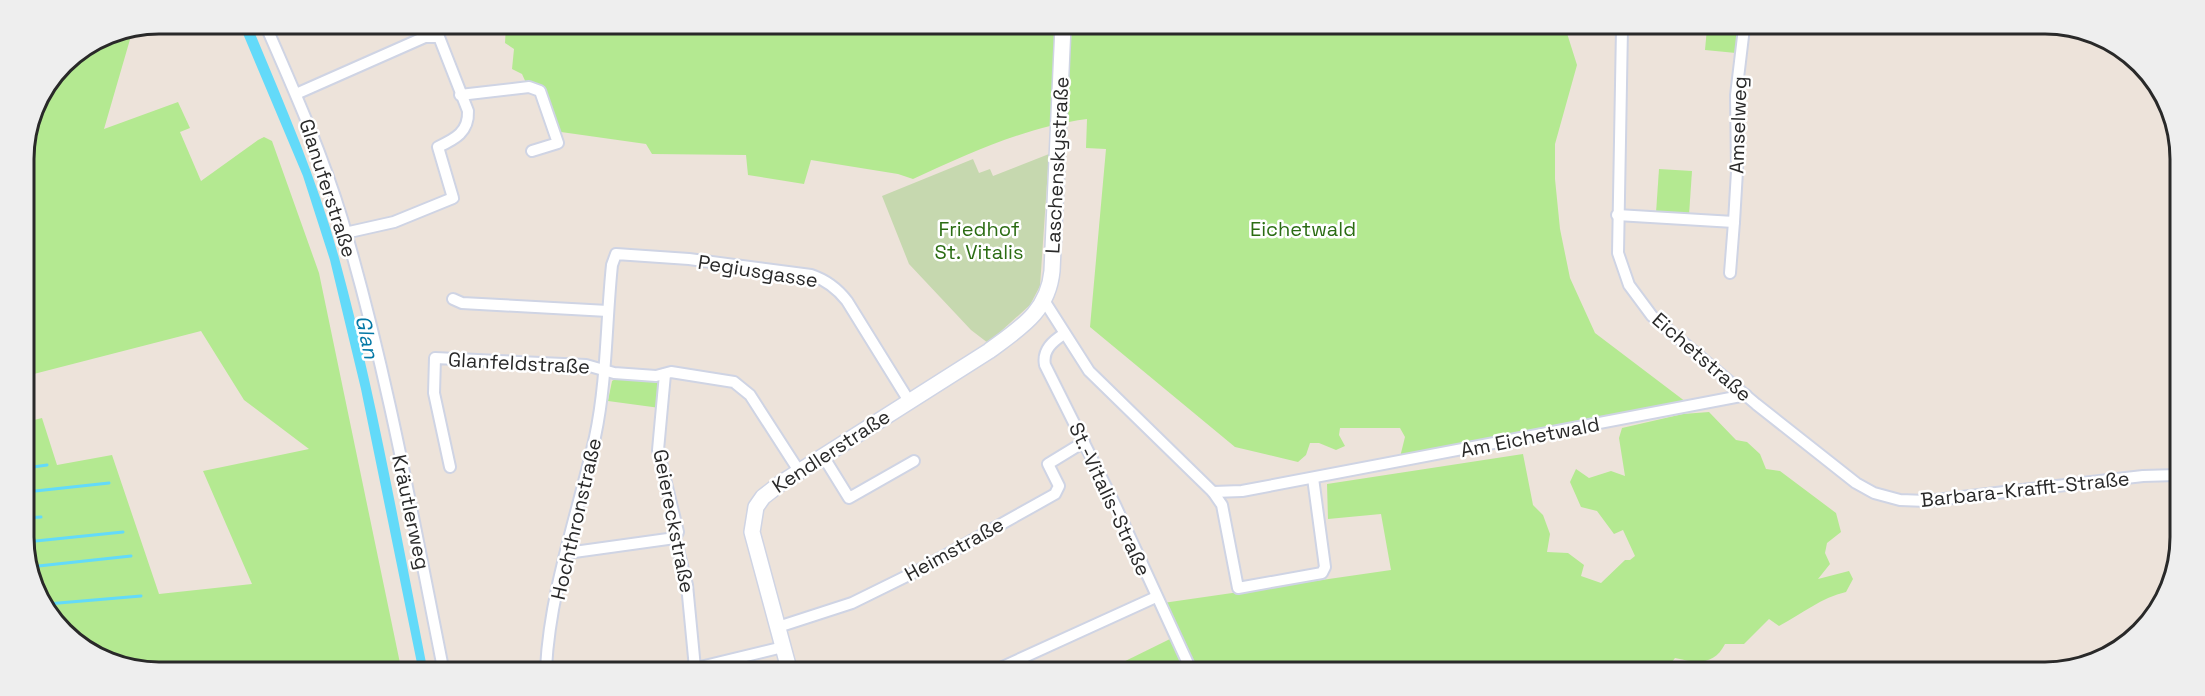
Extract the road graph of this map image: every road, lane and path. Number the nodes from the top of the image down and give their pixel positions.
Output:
1 (269, 34) edge
2 (1063, 34) edge
3 (1623, 34) edge
4 (1743, 34) edge
5 (296, 94) junction
6 (460, 94) junction
7 (532, 151) dead end
8 (1617, 215) junction
9 (1734, 222) junction
10 (345, 233) junction
11 (616, 255) joint
12 (1730, 273) dead end
13 (453, 299) dead end
14 (1045, 302) junction
15 (608, 311) junction
16 (1064, 334) junction
17 (379, 355) joint
18 (603, 369) junction
19 (665, 374) junction
20 (1746, 395) junction
21 (909, 401) junction
22 (1084, 442) junction
23 (823, 456) junction
24 (914, 461) dead end
25 (450, 467) dead end
26 (799, 471) junction
27 (1844, 473) joint
28 (2170, 475) edge
29 (1313, 478) junction
30 (1213, 492) junction
31 (675, 538) junction
32 (567, 553) junction
33 (1156, 597) junction
34 (778, 627) junction
35 (783, 647) junction
36 (1187, 661) edge
37 (442, 662) edge
38 (547, 662) edge
39 (693, 662) edge
40 (720, 662) edge
41 (787, 662) edge
42 (1014, 662) edge

1 - 5 street, Glanuferstraße
2 - 14 street, Laschenskystraße
3 - 8 street, Eichetstraße
4 - 9 street, Amselweg
5 - 6 street
5 - 10 street, Glanuferstraße
6 - 7 street
6 - 10 street
8 - 9 street
8 - 20 street, Eichetstraße
9 - 12 street, Amselweg
10 - 17 street, Glanuferstraße
11 - 15 street, Glanfeldstraße
11 - 21 street, Pegiusgasse
13 - 15 street
14 - 16 street
14 - 21 street, Kendlerstraße
15 - 18 street, Glanfeldstraße
16 - 22 street, St.-Vitalis-Straße
16 - 30 street
17 - 37 street, Kräutlerweg
18 - 19 street, Glanfeldstraße
18 - 25 street, Glanfeldstraße
18 - 32 street, Hochthronstraße
19 - 26 street, Glanfeldstraße
19 - 31 street, Geiereckstraße
20 - 27 street, Eichetstraße
20 - 29 street, Am Eichetwald
21 - 23 street, Kendlerstraße
22 - 33 street, St.-Vitalis-Straße
22 - 34 street, Heimstraße
23 - 24 street
23 - 26 street, Kendlerstraße
26 - 34 street, Kendlerstraße
27 - 28 street, Barbara-Krafft-Straße
29 - 30 street, Am Eichetwald
29 - 30 street
31 - 32 street
31 - 39 street, Geiereckstraße
32 - 38 street, Hochthronstraße
33 - 36 street, St.-Vitalis-Straße
33 - 42 street
34 - 35 street, Kendlerstraße
35 - 40 street
35 - 41 street, Kendlerstraße

